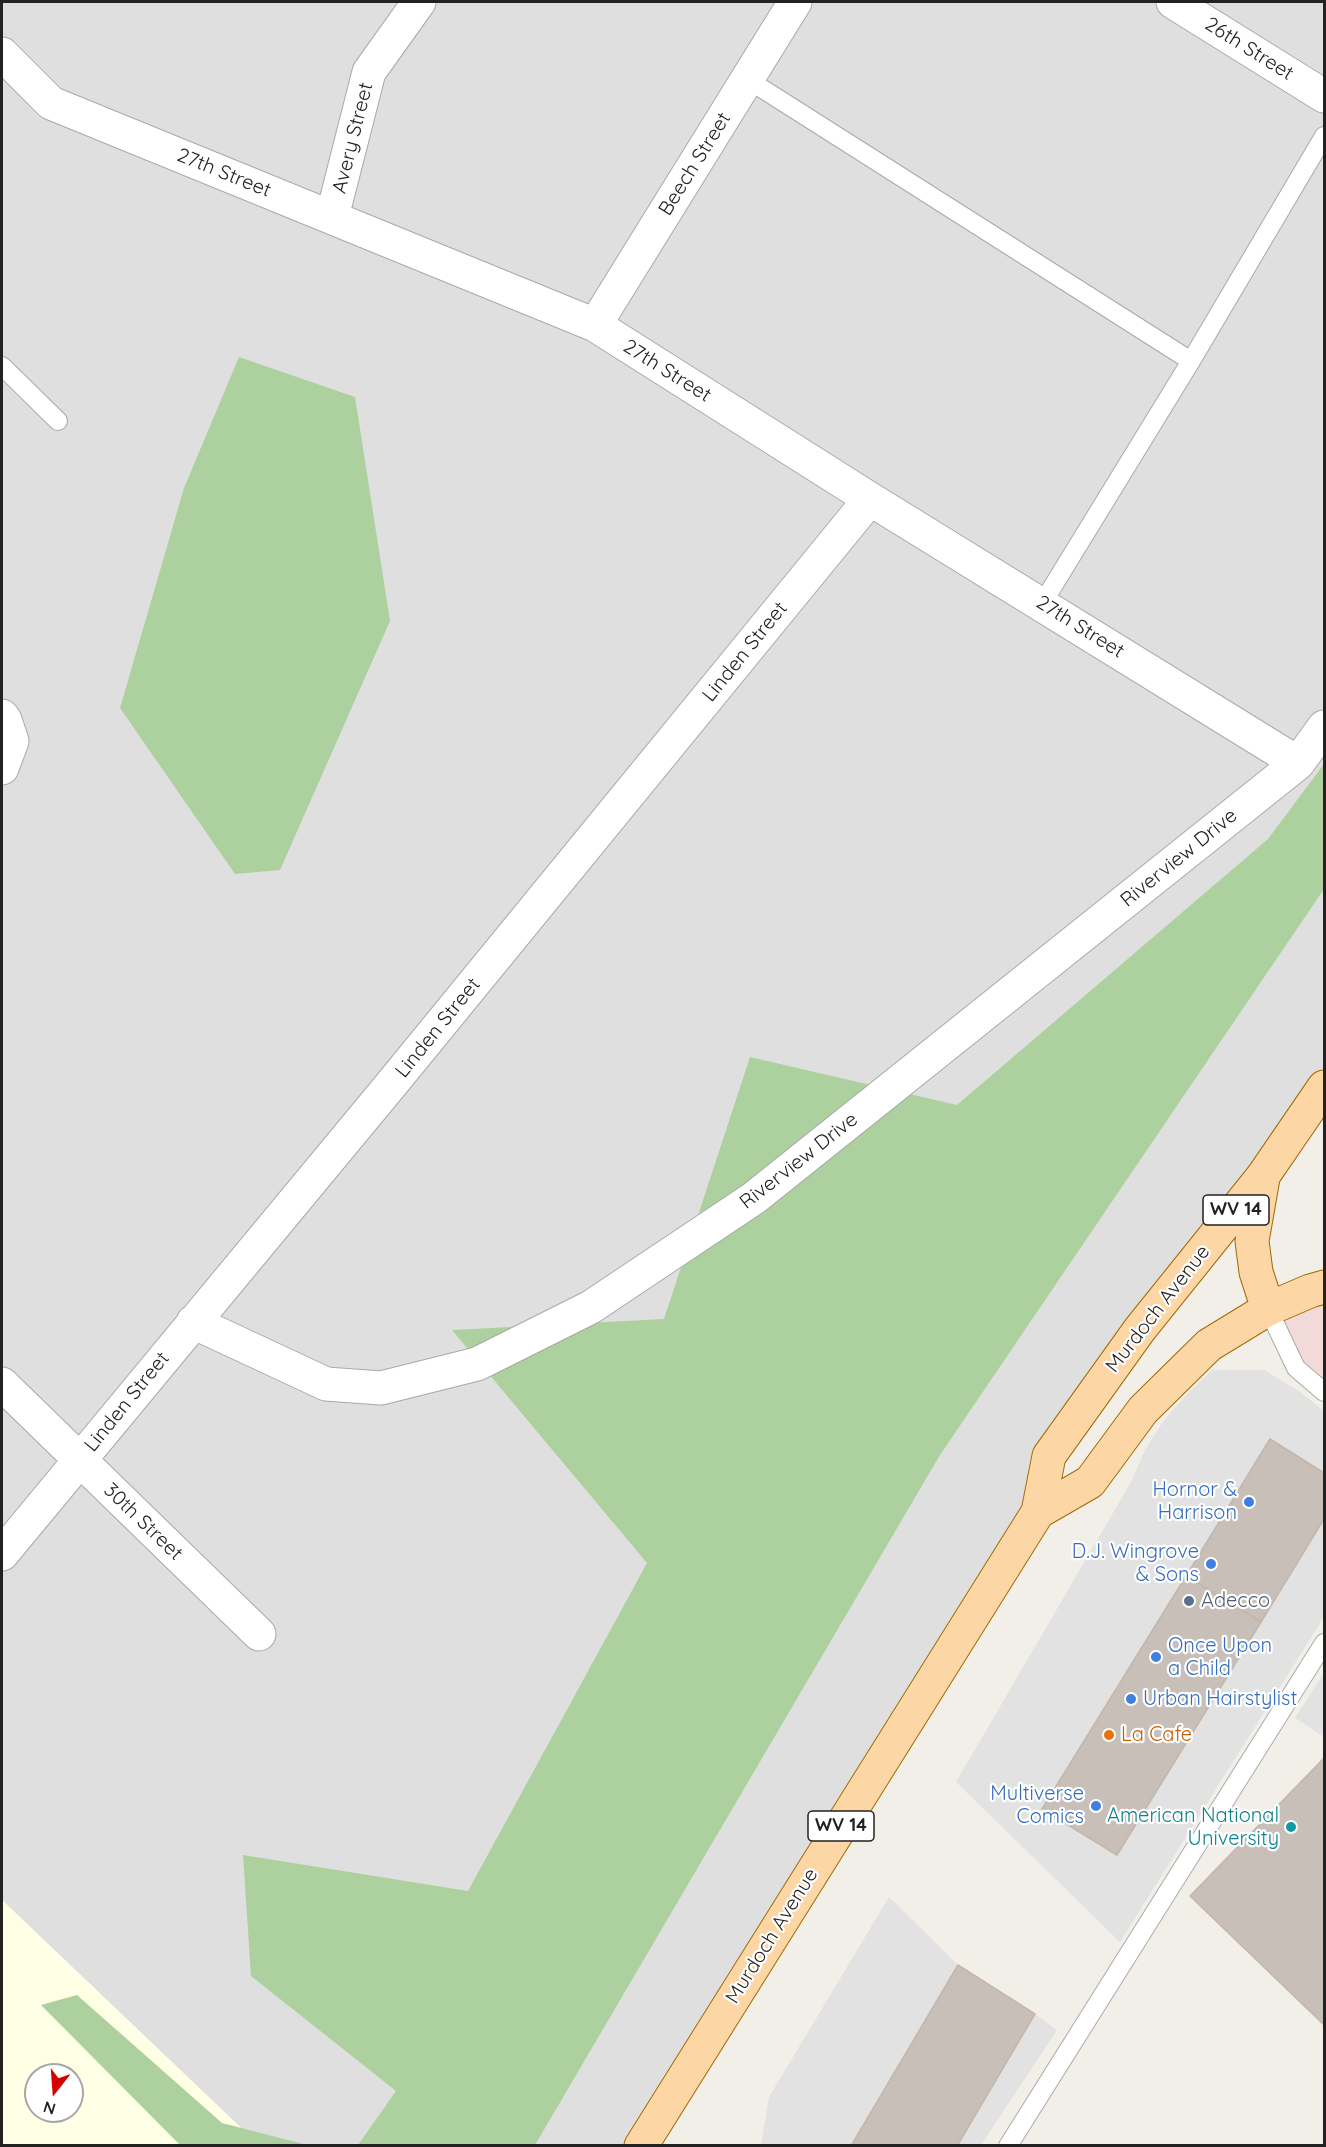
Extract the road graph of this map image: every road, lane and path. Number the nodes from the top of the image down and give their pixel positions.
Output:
1 (419, 2) edge
2 (795, 2) edge
3 (1173, 2) edge
4 (2, 54) edge
5 (747, 79) junction
6 (1324, 96) edge
7 (1324, 136) edge
8 (332, 217) junction
9 (595, 326) junction
10 (1191, 360) junction
11 (2, 366) edge
12 (58, 421) dead end
13 (870, 499) junction
14 (1042, 604) junction
15 (2, 716) edge
16 (1324, 727) edge
17 (1298, 763) junction
18 (2, 768) edge
19 (1324, 1087) edge
20 (1263, 1176) junction
21 (1324, 1287) edge
22 (1268, 1309) junction
23 (193, 1322) junction
24 (2, 1384) edge
25 (1324, 1392) edge
26 (79, 1460) junction
27 (1038, 1512) junction
28 (2, 1554) edge
29 (259, 1634) dead end
30 (1324, 1643) edge
31 (645, 2144) edge
32 (1008, 2145) edge

1 - 8 street, Avery Street
2 - 5 street, Beech Street
3 - 6 street, 26th Street
4 - 8 street, 27th Street
5 - 9 street, Beech Street
5 - 10 lane
7 - 10 lane
8 - 9 street, 27th Street
9 - 13 street, 27th Street
10 - 14 lane
11 - 12 lane
13 - 14 street, 27th Street
13 - 23 street, Linden Street
14 - 17 street, 27th Street
15 - 18 street
16 - 17 street, Riverview Drive
17 - 23 street, Riverview Drive
19 - 20 main road, Murdoch Avenue / WV 14
20 - 22 main road
20 - 27 main road, Murdoch Avenue / WV 14
21 - 22 main road, WV 14
22 - 25 lane
22 - 27 main road, Murdoch Avenue / WV 14
23 - 26 street, Linden Street
24 - 26 street, 30th Street
26 - 28 street, Linden Street
26 - 29 street, 30th Street
27 - 31 main road, Murdoch Avenue / WV 14
30 - 32 lane

